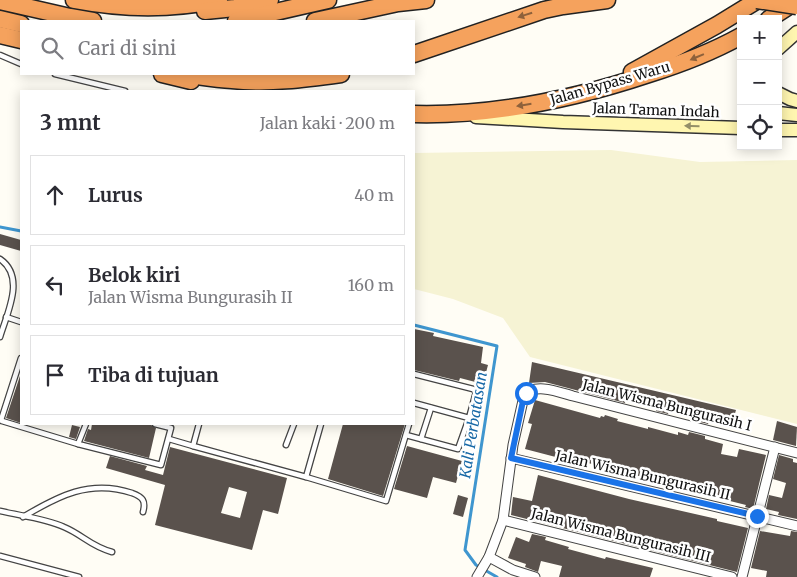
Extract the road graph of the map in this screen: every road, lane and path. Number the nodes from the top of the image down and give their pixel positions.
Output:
1 (74, 0) edge
2 (218, 0) edge
3 (270, 0) edge
4 (328, 0) edge
5 (426, 0) edge
6 (607, 0) edge
7 (757, 0) edge
8 (0, 1) edge
9 (797, 3) edge
10 (131, 7) junction
11 (776, 15) edge
12 (0, 19) edge
13 (782, 19) edge
14 (85, 20) edge
15 (240, 20) edge
16 (320, 20) edge
17 (20, 24) edge
18 (797, 32) edge
19 (0, 35) edge
20 (737, 38) edge
21 (20, 40) edge
22 (782, 45) edge
23 (415, 54) edge
24 (0, 55) edge
25 (20, 64) edge
26 (58, 75) edge
27 (166, 75) edge
28 (190, 75) edge
29 (332, 75) edge
30 (121, 90) edge
31 (231, 90) edge
32 (595, 91) junction
33 (782, 95) edge
34 (797, 101) edge
35 (782, 113) edge
36 (415, 114) edge
37 (451, 114) junction
38 (797, 114) edge
39 (737, 128) edge
40 (782, 130) edge
41 (797, 130) edge
42 (0, 259) edge
43 (6, 317) junction
44 (20, 322) edge
45 (0, 337) edge
46 (20, 361) edge
47 (415, 374) edge
48 (415, 405) edge
49 (431, 408) junction
50 (469, 418) junction
51 (1, 420) edge
52 (37, 425) edge
53 (86, 425) edge
54 (160, 425) edge
55 (199, 425) edge
56 (294, 425) edge
57 (321, 425) edge
58 (409, 425) edge
59 (35, 431) junction
60 (406, 435) junction
61 (169, 438) junction
62 (421, 439) junction
63 (78, 444) junction
64 (286, 445) dead end
65 (193, 446) junction
66 (775, 447) junction
67 (797, 453) edge
68 (511, 458) junction
69 (306, 477) junction
70 (0, 511) edge
71 (143, 512) dead end
72 (22, 516) junction
73 (757, 516) junction
74 (503, 520) junction
75 (797, 526) edge
76 (112, 552) dead end
77 (0, 556) edge
78 (487, 560) junction
79 (79, 577) edge
80 (477, 577) edge
81 (535, 577) edge
82 (732, 577) edge
83 (742, 577) edge

1 - 10 highway
2 - 10 highway
3 - 10 highway
4 - 15 highway
5 - 16 highway
6 -> 23 highway
7 - 9 highway, bridge
7 - 32 highway
8 - 14 highway
9 - 11 highway
9 - 13 street
12 - 17 highway
18 - 22 street
19 - 21 highway
20 -> 32 highway, Jalan Bypass Waru
24 - 25 lane
26 - 30 lane
27 - 31 highway
28 - 29 highway
32 -> 37 highway, Jalan Bypass Waru
33 - 34 street
35 - 38 street
36 - 37 highway, Jalan Bypass Waru
39 -> 37 street, Jalan Taman Indah
40 - 41 street
42 - 43 lane
43 - 44 lane
43 - 45 lane
46 - 51 lane
47 - 50 lane
48 - 49 lane
49 - 50 lane
49 - 62 lane
50 - 62 lane
51 - 59 lane
52 - 59 lane
53 - 63 lane
54 - 61 lane
55 - 65 lane
56 - 64 lane
57 - 69 lane
58 - 60 lane
59 - 63 lane
60 - 62 lane
60 - 69 lane
61 - 63 lane
61 - 65 lane
65 - 69 lane
66 - 67 street, Jalan Wisma Bungurasih I
66 - 68 street, Jalan Wisma Bungurasih I
66 - 73 street
68 - 73 street, Jalan Wisma Bungurasih II
68 - 74 street
70 - 72 lane
71 - 72 lane
72 - 76 lane
73 - 75 street, Jalan Wisma Bungurasih II
73 - 83 street
74 - 78 street
74 - 82 street, Jalan Wisma Bungurasih III
77 - 79 lane
78 - 80 street
78 - 81 street

